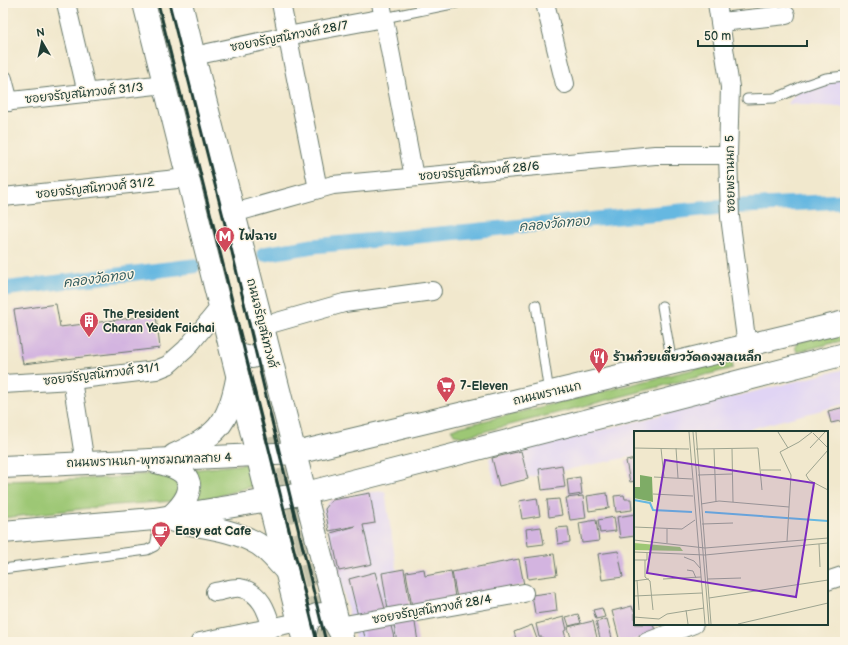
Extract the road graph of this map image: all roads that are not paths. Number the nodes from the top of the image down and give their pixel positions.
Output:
1 (66, 3) edge
2 (144, 3) edge
3 (154, 3) edge
4 (172, 3) edge
5 (182, 3) edge
6 (281, 3) edge
7 (457, 3) edge
8 (545, 3) edge
9 (717, 3) edge
10 (383, 10) edge
11 (786, 14) dead end
12 (721, 22) junction
13 (287, 36) junction
14 (194, 56) junction
15 (845, 76) edge
16 (3, 79) edge
17 (165, 84) junction
18 (565, 84) dead end
19 (87, 93) junction
20 (747, 99) dead end
21 (6, 102) edge
22 (728, 155) junction
23 (414, 177) junction
24 (187, 178) junction
25 (318, 189) junction
26 (3, 197) edge
27 (234, 213) junction
28 (432, 291) dead end
29 (536, 306) dead end
30 (662, 306) dead end
31 (233, 309) junction
32 (845, 322) edge
33 (264, 333) junction
34 (747, 346) junction
35 (231, 349) junction
36 (845, 354) edge
37 (672, 364) junction
38 (237, 376) junction
39 (72, 380) junction
40 (3, 384) edge
41 (549, 393) junction
42 (296, 453) junction
43 (258, 456) junction
44 (158, 460) junction
45 (85, 463) junction
46 (3, 467) edge
47 (306, 493) junction
48 (269, 500) junction
49 (161, 518) junction
50 (3, 532) edge
51 (3, 569) edge
52 (288, 572) junction
53 (845, 575) edge
54 (828, 581) edge
55 (216, 592) dead end
56 (524, 593) dead end
57 (691, 625) edge
58 (272, 628) junction
59 (341, 634) edge
60 (302, 635) edge
61 (200, 642) edge
62 (647, 642) edge

1 - 19 street
2 - 17 main road, ถนนจรัญสนิทวงศ์
3 - 31 main road, ถนนจรัญสนิทวงศ์
4 - 31 main road, ถนนจรัญสนิทวงศ์
5 - 14 main road, ถนนจรัญสนิทวงศ์
6 - 13 street
7 - 10 lane
8 - 18 street
9 - 12 street, ซอยพรานนก 5
10 - 13 street, ซอยจรัญสนิทวงศ์ 28/7
10 - 23 street
11 - 12 street
12 - 22 street, ซอยพรานนก 5
13 - 14 street, ซอยจรัญสนิทวงศ์ 28/7
13 - 25 street
14 - 27 main road, ถนนจรัญสนิทวงศ์
15 - 20 lane
16 - 21 street
17 - 19 street, ซอยจรัญสนิทวงศ์ 31/3
17 - 24 main road, ถนนจรัญสนิทวงศ์
19 - 21 street, ซอยจรัญสนิทวงศ์ 31/3
22 - 23 street, ซอยจรัญสนิทวงศ์ 28/6
22 - 34 street, ซอยพรานนก 5
23 - 25 street, ซอยจรัญสนิทวงศ์ 28/6
24 - 26 street, ซอยจรัญสนิทวงศ์ 31/2
24 - 31 main road, ถนนจรัญสนิทวงศ์
25 - 27 street, ซอยจรัญสนิทวงศ์ 28/6
27 - 33 main road, ถนนจรัญสนิทวงศ์
28 - 33 street
29 - 41 lane
30 - 37 lane
31 - 35 main road, ถนนจรัญสนิทวงศ์
31 - 39 street, ซอยจรัญสนิทวงศ์ 31/1
32 - 34 main road, ถนนพรานนก
33 - 35 main road
33 - 42 main road, ถนนจรัญสนิทวงศ์
34 - 37 main road, ถนนพรานนก
35 - 38 main road, ถนนจรัญสนิทวงศ์
36 - 47 main road
37 - 41 main road, ถนนพรานนก
38 - 43 main road, ถนนจรัญสนิทวงศ์
38 - 44 main road
39 - 40 street, ซอยจรัญสนิทวงศ์ 31/1
39 - 45 street
41 - 42 main road, ถนนพรานนก
42 - 43 main road, ถนนพรานนก-พุทธมณฑลสาย 4
42 - 47 main road, ถนนจรัญสนิทวงศ์
43 - 44 main road, ถนนพรานนก-พุทธมณฑลสาย 4
43 - 48 main road, ถนนจรัญสนิทวงศ์
44 - 45 main road, ถนนพรานนก-พุทธมณฑลสาย 4
44 - 49 main road
45 - 46 main road, ถนนพรานนก-พุทธมณฑลสาย 4
47 - 48 main road
47 - 59 main road, ถนนจรัญสนิทวงศ์
48 - 49 main road
48 - 52 main road, ถนนจรัญสนิทวงศ์
49 - 50 main road
49 - 51 lane
49 - 52 main road
52 - 60 main road, ถนนจรัญสนิทวงศ์
53 - 54 street
55 - 58 street
56 - 59 street, ซอยจรัญสนิทวงศ์ 28/4
57 - 62 street
58 - 60 street
58 - 61 street
59 - 60 main road

